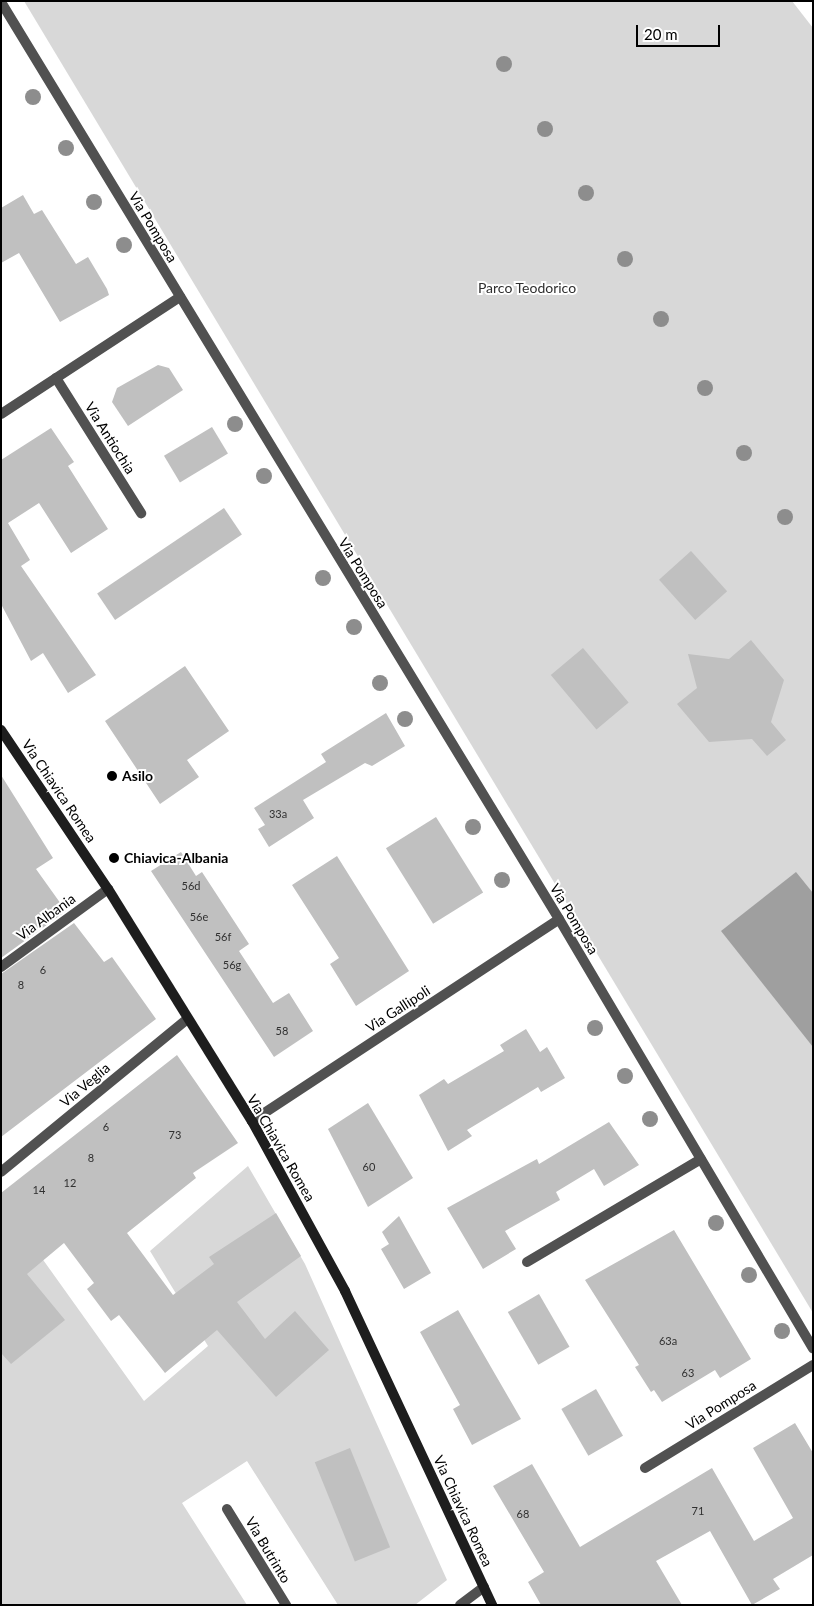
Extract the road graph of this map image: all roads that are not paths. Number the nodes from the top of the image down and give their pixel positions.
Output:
1 (1, 2) edge
2 (180, 297) junction
3 (56, 378) junction
4 (1, 414) edge
5 (141, 513) dead end
6 (2, 731) edge
7 (108, 889) junction
8 (559, 919) junction
9 (1, 967) edge
10 (187, 1019) junction
11 (252, 1121) junction
12 (701, 1158) junction
13 (1, 1172) edge
14 (527, 1262) dead end
15 (813, 1348) edge
16 (813, 1364) edge
17 (645, 1468) dead end
18 (228, 1509) dead end
19 (484, 1587) junction
20 (286, 1605) edge
21 (460, 1605) edge
22 (492, 1605) edge

1 - 2 street, Via Pomposa
2 - 3 street
2 - 8 street, Via Pomposa
3 - 4 street
3 - 5 street, Via Antiochia
6 - 7 street, Via Chiavica Romea
7 - 9 street, Via Albania
7 - 10 street, Via Chiavica Romea
8 - 11 street, Via Gallipoli
8 - 12 street, Via Pomposa
10 - 11 street, Via Chiavica Romea
10 - 13 street, Via Veglia
11 - 19 street, Via Chiavica Romea
12 - 14 street
12 - 15 street, Via Pomposa
16 - 17 street, Via Pomposa
18 - 20 street, Via Butrinto
19 - 21 street
19 - 22 street, Via Chiavica Romea

